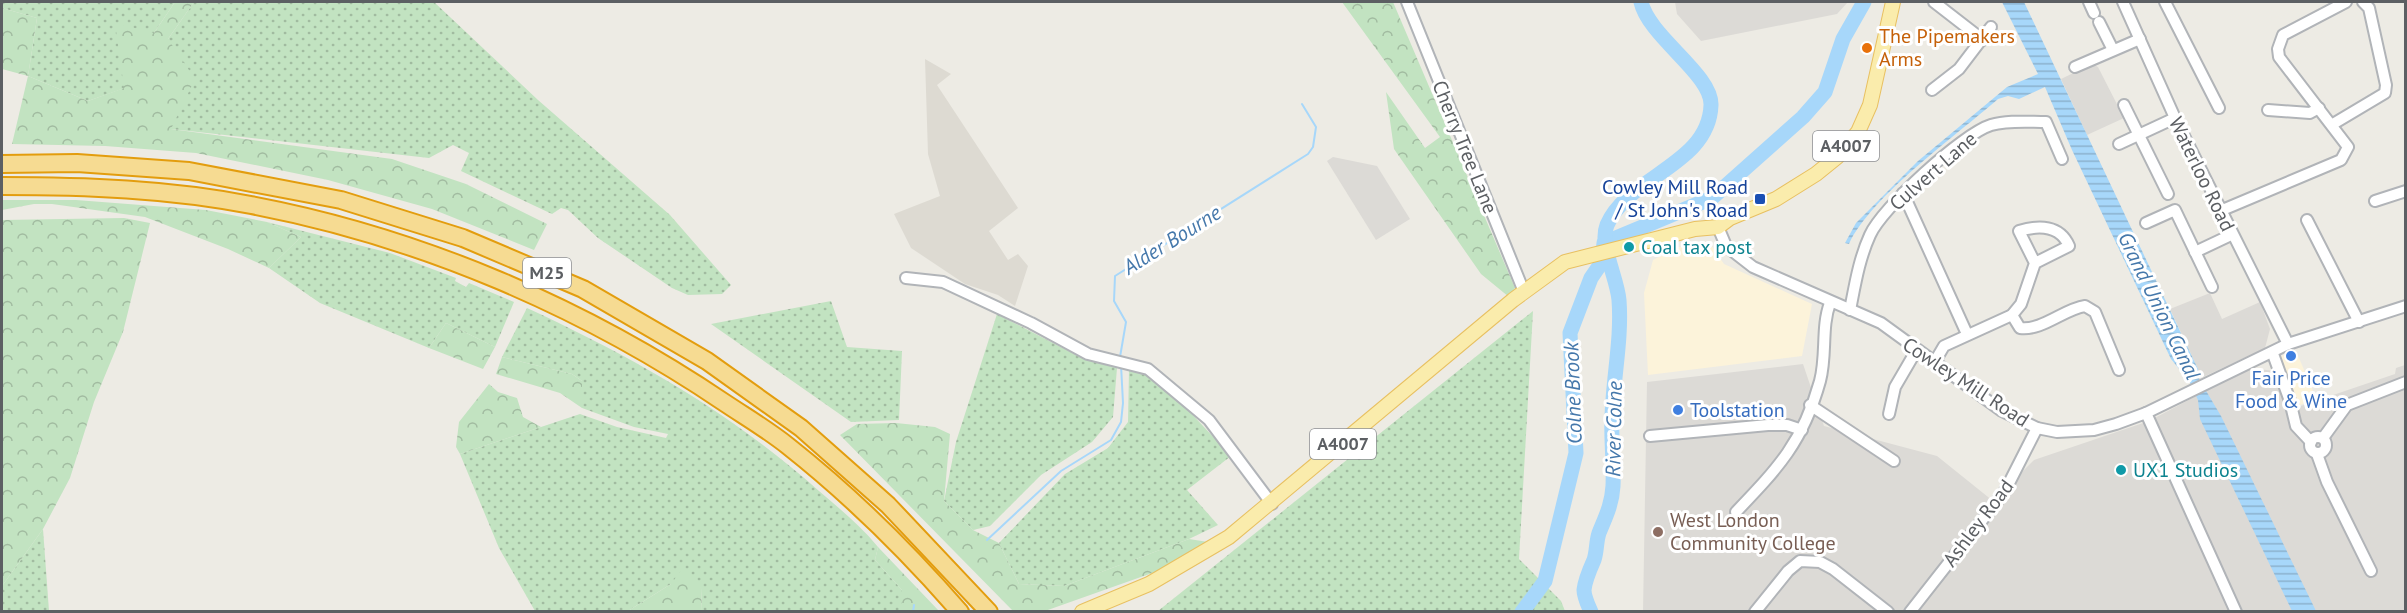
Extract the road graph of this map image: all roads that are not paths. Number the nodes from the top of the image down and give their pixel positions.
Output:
1 (1407, 2) edge
2 (1893, 2) edge
3 (1934, 2) edge
4 (2089, 2) edge
5 (2123, 2) edge
6 (2165, 2) edge
7 (2346, 2) edge
8 (2363, 2) edge
9 (1991, 27) dead end
10 (2140, 39) junction
11 (1983, 40) junction
12 (2113, 50) junction
13 (2075, 67) dead end
14 (1932, 90) dead end
15 (2124, 105) dead end
16 (2219, 108) dead end
17 (2319, 108) junction
18 (2268, 110) dead end
19 (2175, 118) junction
20 (2333, 124) junction
21 (2139, 135) junction
22 (2119, 144) dead end
23 (2062, 159) dead end
24 (2, 164) edge
25 (2, 186) edge
26 (2406, 191) edge
27 (1904, 193) junction
28 (2168, 194) dead end
29 (2375, 201) dead end
30 (2220, 211) junction
31 (2307, 220) dead end
32 (2146, 223) dead end
33 (1718, 227) junction
34 (2231, 236) junction
35 (2195, 252) junction
36 (2035, 263) junction
37 (906, 278) dead end
38 (2212, 287) dead end
39 (1524, 292) junction
40 (1830, 303) junction
41 (2406, 306) edge
42 (1850, 310) junction
43 (2012, 315) junction
44 (2359, 322) junction
45 (1967, 334) junction
46 (2288, 344) junction
47 (1916, 351) junction
48 (2273, 354) junction
49 (1934, 363) junction
50 (2120, 370) dead end
51 (2406, 382) edge
52 (1810, 405) junction
53 (2146, 413) junction
54 (1889, 414) dead end
55 (2037, 428) junction
56 (1802, 430) junction
57 (1650, 436) dead end
58 (2323, 438) junction
59 (2311, 442) junction
60 (2318, 454) junction
61 (1894, 461) dead end
62 (1272, 504) junction
63 (1737, 512) dead end
64 (2371, 571) dead end
65 (960, 612) edge
66 (989, 612) edge
67 (1082, 612) edge
68 (1755, 612) edge
69 (1888, 612) edge
70 (1910, 612) edge
71 (2236, 612) edge

1 - 39 street, Cherry Tree Lane
2 - 33 main road, A4007
3 - 11 street
4 - 12 street
5 - 10 street, Waterloo Road
6 - 16 street
7 - 17 street
8 - 20 street
9 - 11 street
10 - 12 street
10 - 19 street, Waterloo Road
11 - 14 street
12 - 13 street
15 - 21 street
17 - 18 street
17 - 20 street
19 - 21 street
19 - 30 street, Waterloo Road
20 - 30 street
21 - 22 street
21 - 28 street
23 - 27 street, Culvert Lane
24 - 66 highway, M25
25 - 65 highway, M25
26 - 29 street
27 - 42 street, Culvert Lane
27 - 45 street
30 - 34 street, Waterloo Road
31 - 44 street
32 - 35 street
33 - 39 main road, A4007
33 - 40 street, Cowley Mill Road
34 - 35 street
34 - 46 street, Waterloo Road
35 - 38 street
36 - 36 street
36 - 43 street
37 - 62 street
39 - 62 main road, A4007
40 - 42 street, Cowley Mill Road
40 - 52 street
41 - 44 street, Cowley Mill Road
42 - 47 street, Cowley Mill Road
43 - 45 street
43 - 50 street
44 - 46 street, Cowley Mill Road
45 - 49 street
46 - 48 street, Cowley Mill Road
47 - 49 street, Cowley Mill Road
47 - 54 street
48 - 53 street, Cowley Mill Road
48 - 59 street
49 - 55 street, Cowley Mill Road
51 - 58 street
52 - 56 street
52 - 61 street
53 - 55 street, Cowley Mill Road
53 - 71 street
55 - 70 street, Ashley Road
56 - 57 street
56 - 63 street
58 - 59 street
58 - 60 street
59 - 60 street
60 - 64 street
62 - 67 main road, A4007
68 - 69 street

